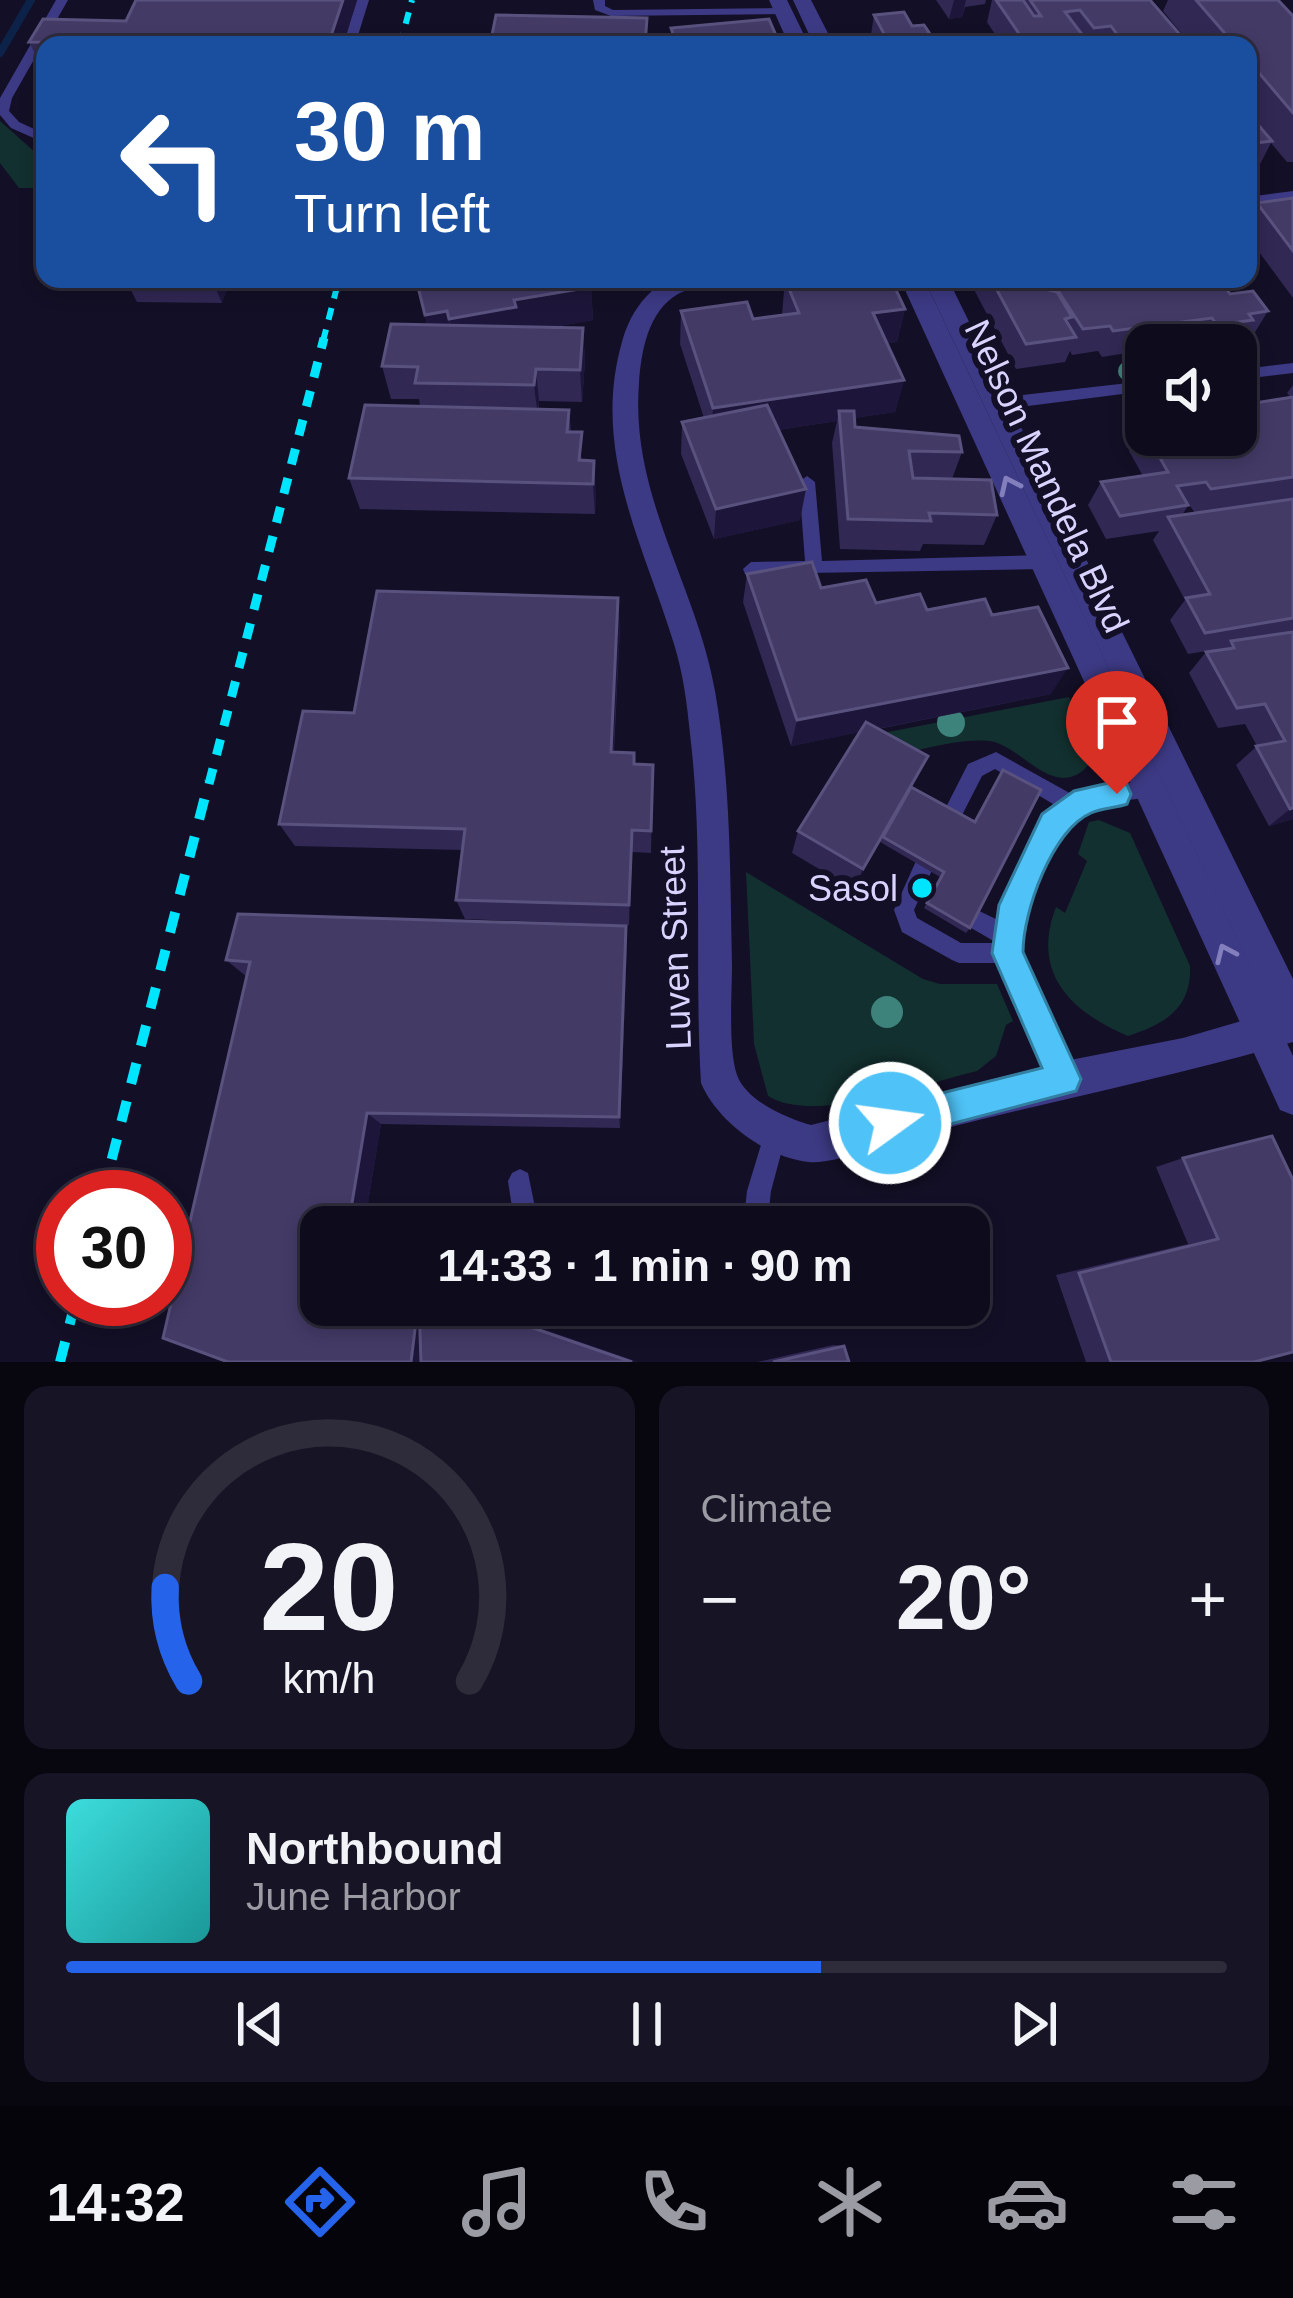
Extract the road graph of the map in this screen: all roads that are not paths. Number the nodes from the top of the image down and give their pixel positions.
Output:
1 (62, 0) edge
2 (363, 0) edge
3 (599, 0) edge
4 (802, 0) edge
5 (780, 6) edge
6 (43, 36) edge
7 (352, 36) edge
8 (795, 36) edge
9 (820, 36) edge
10 (36, 48) edge
11 (36, 135) edge
12 (1293, 198) edge
13 (1257, 203) edge
14 (671, 288) edge
15 (917, 288) edge
16 (940, 288) edge
17 (1293, 368) edge
18 (1257, 372) edge
19 (1125, 389) edge
20 (997, 404) junction
21 (807, 482) edge
22 (1044, 562) junction
23 (814, 568) junction
24 (752, 569) edge
25 (972, 778) junction
26 (1150, 788) junction
27 (992, 789) edge
28 (1074, 806) junction
29 (980, 812) edge
30 (1017, 833) edge
31 (1042, 847) junction
32 (1004, 859) edge
33 (1029, 874) junction
34 (923, 881) dead end
35 (973, 918) edge
36 (1007, 945) junction
37 (1282, 1024) edge
38 (1064, 1079) junction
39 (1293, 1097) edge
40 (775, 1135) junction
41 (520, 1181) dead end
42 (524, 1206) edge
43 (757, 1206) edge

1 - 6 lane
2 - 7 lane
3 - 5 lane
4 - 9 street
5 - 8 street
10 - 11 lane
12 - 13 street
14 - 40 street, Luven Street
22 -> 15 street, Nelson Mandela Blvd
16 - 20 street, Nelson Mandela Blvd
17 - 18 lane
19 - 20 lane
20 - 37 street, Nelson Mandela Blvd
21 - 23 lane
22 - 23 lane
22 - 26 street, Nelson Mandela Blvd
23 - 24 lane
25 - 27 lane
25 - 28 lane
25 - 29 lane
26 - 28 lane
37 -> 26 street, Nelson Mandela Blvd
28 - 31 lane
30 - 31 lane
31 - 33 lane
32 - 33 lane
33 - 36 lane
34 - 36 lane
35 - 36 lane
36 - 38 lane
37 - 38 street
37 - 39 street, Nelson Mandela Blvd
38 - 40 street
40 - 43 lane
41 - 42 lane

